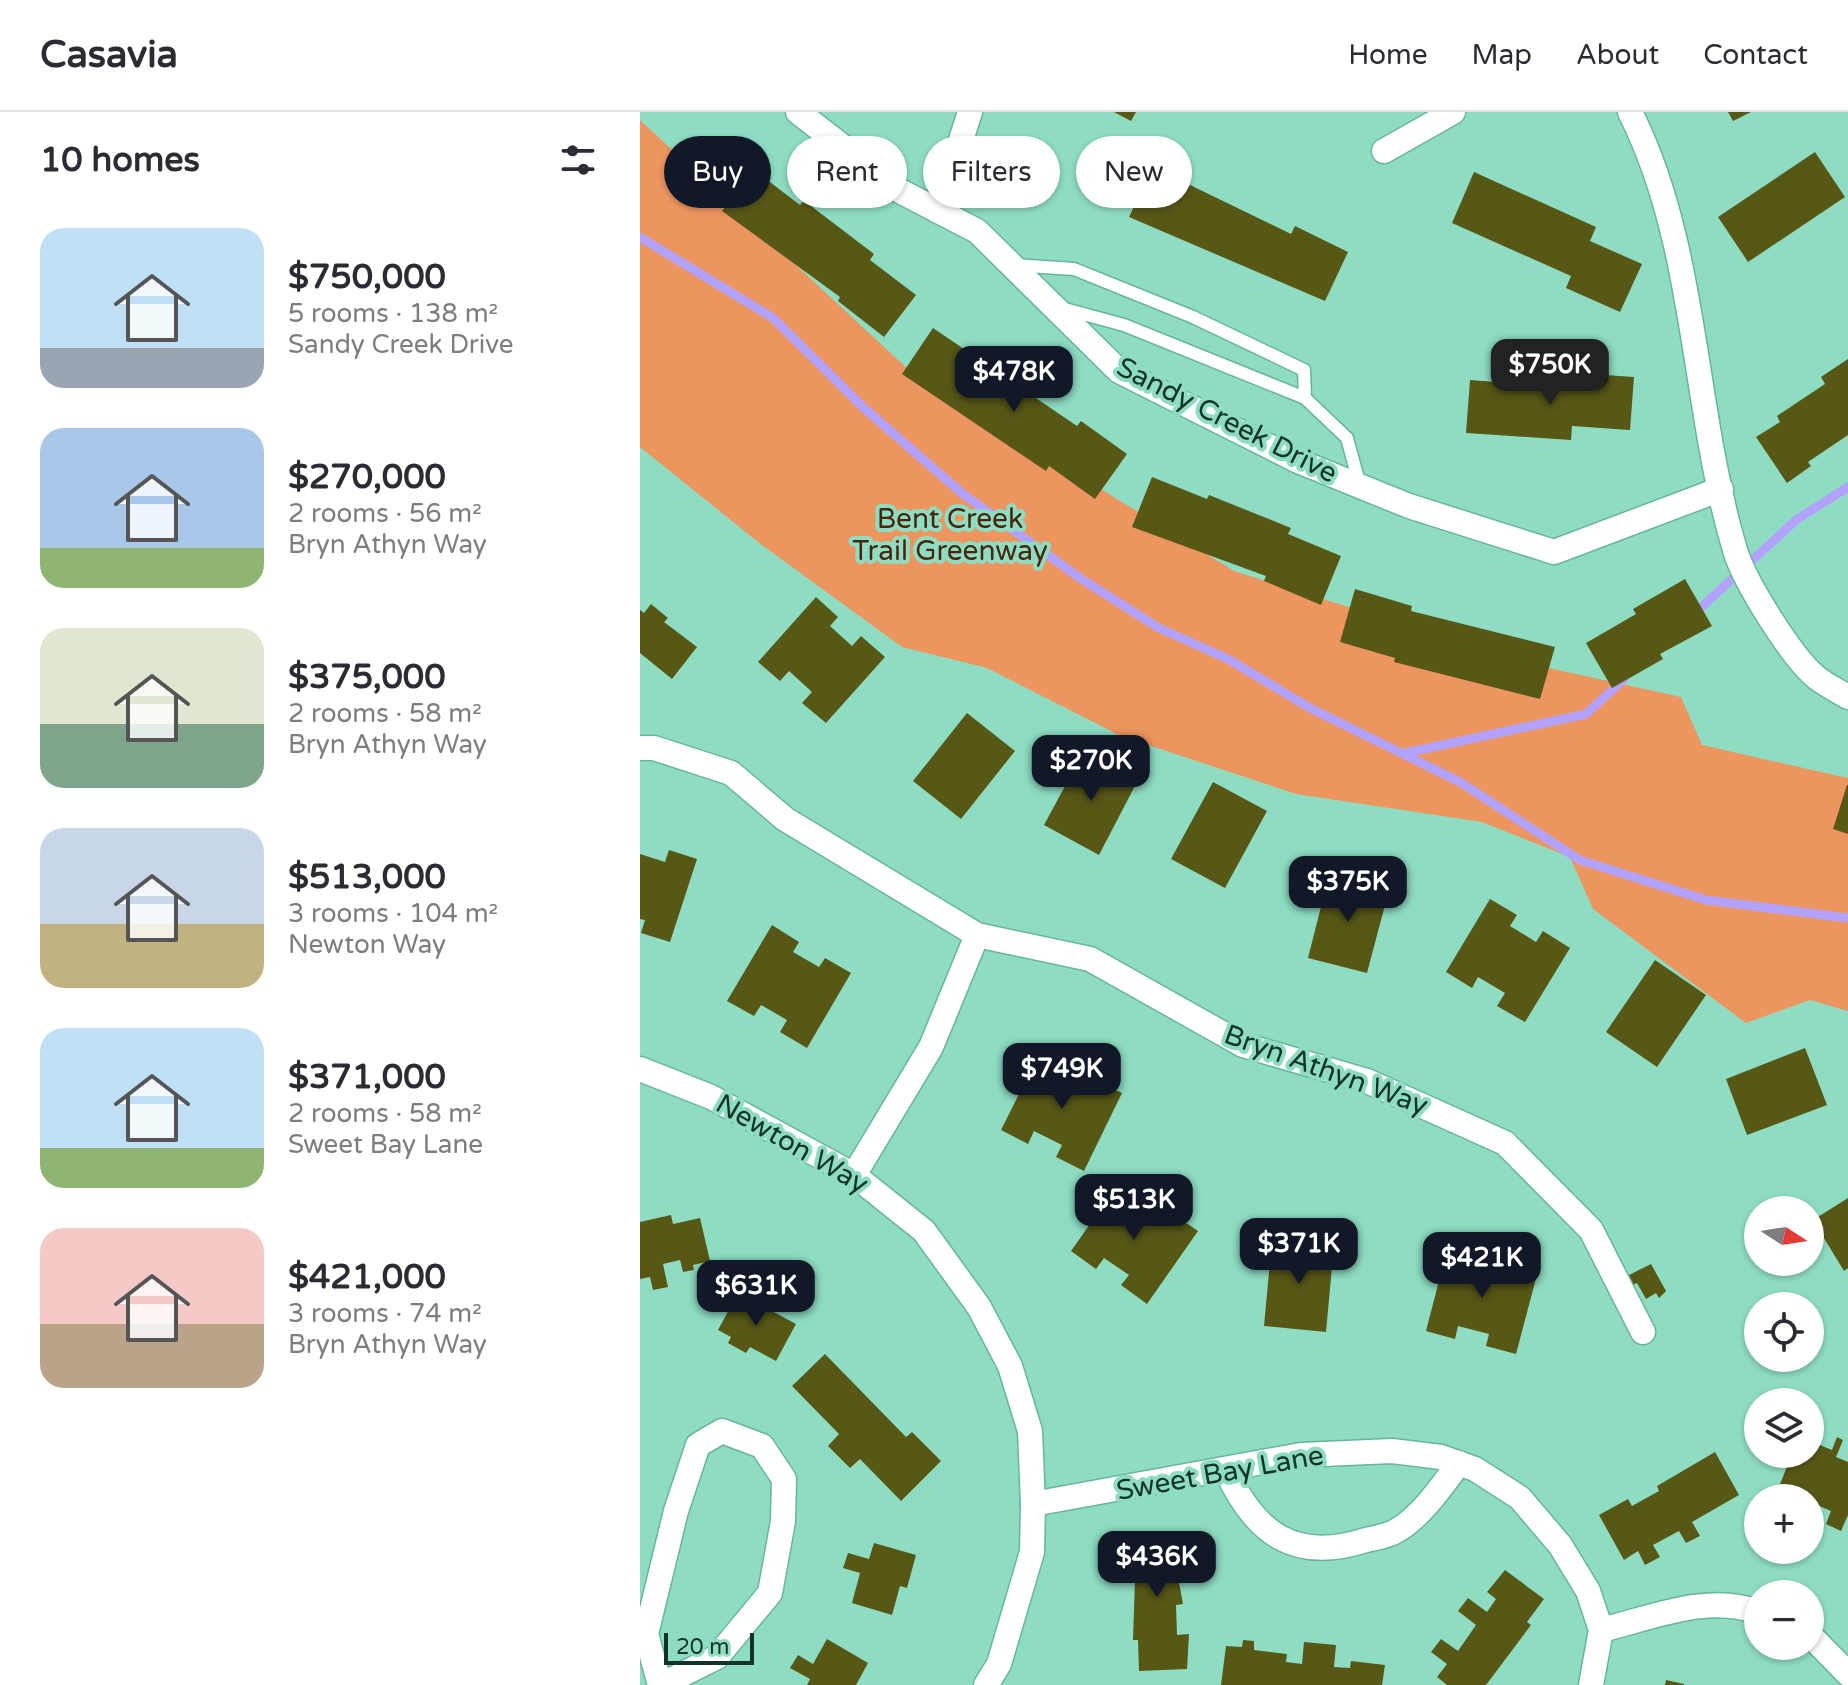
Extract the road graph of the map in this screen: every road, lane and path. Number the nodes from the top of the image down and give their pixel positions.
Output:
1 (798, 112) edge
2 (970, 112) edge
3 (1453, 112) edge
4 (1630, 112) edge
5 (1384, 151) dead end
6 (938, 211) junction
7 (1011, 265) junction
8 (1053, 306) junction
9 (1305, 398) junction
10 (1360, 486) junction
11 (1721, 489) junction
12 (1848, 697) edge
13 (640, 748) edge
14 (977, 935) junction
15 (640, 1069) edge
16 (854, 1175) junction
17 (1643, 1332) dead end
18 (1459, 1463) junction
19 (1226, 1470) junction
20 (1033, 1504) junction
21 (1744, 1608) edge
22 (1601, 1630) junction
23 (1824, 1649) edge
24 (1848, 1674) edge
25 (660, 1685) edge
26 (986, 1685) edge
27 (1591, 1685) edge

1 - 6 street, Sandy Creek Drive
2 - 6 street
3 - 5 street
4 - 11 street
6 - 7 street, Sandy Creek Drive
7 - 8 street, Sandy Creek Drive
7 - 9 lane
8 - 9 lane
8 - 10 street, Sandy Creek Drive
9 - 10 lane
10 - 11 street, Sandy Creek Drive
11 - 12 street
13 - 14 street, Bryn Athyn Way
14 - 16 street
14 - 17 street, Bryn Athyn Way
15 - 16 street, Newton Way
16 - 20 street, Newton Way
18 - 19 street, Sweet Bay Lane
18 - 19 street
18 - 22 street, Sweet Bay Lane
19 - 20 street, Sweet Bay Lane
20 - 26 street, Newton Way
21 - 22 street
22 - 27 street, Sweet Bay Lane
23 - 24 street
25 - 25 street

